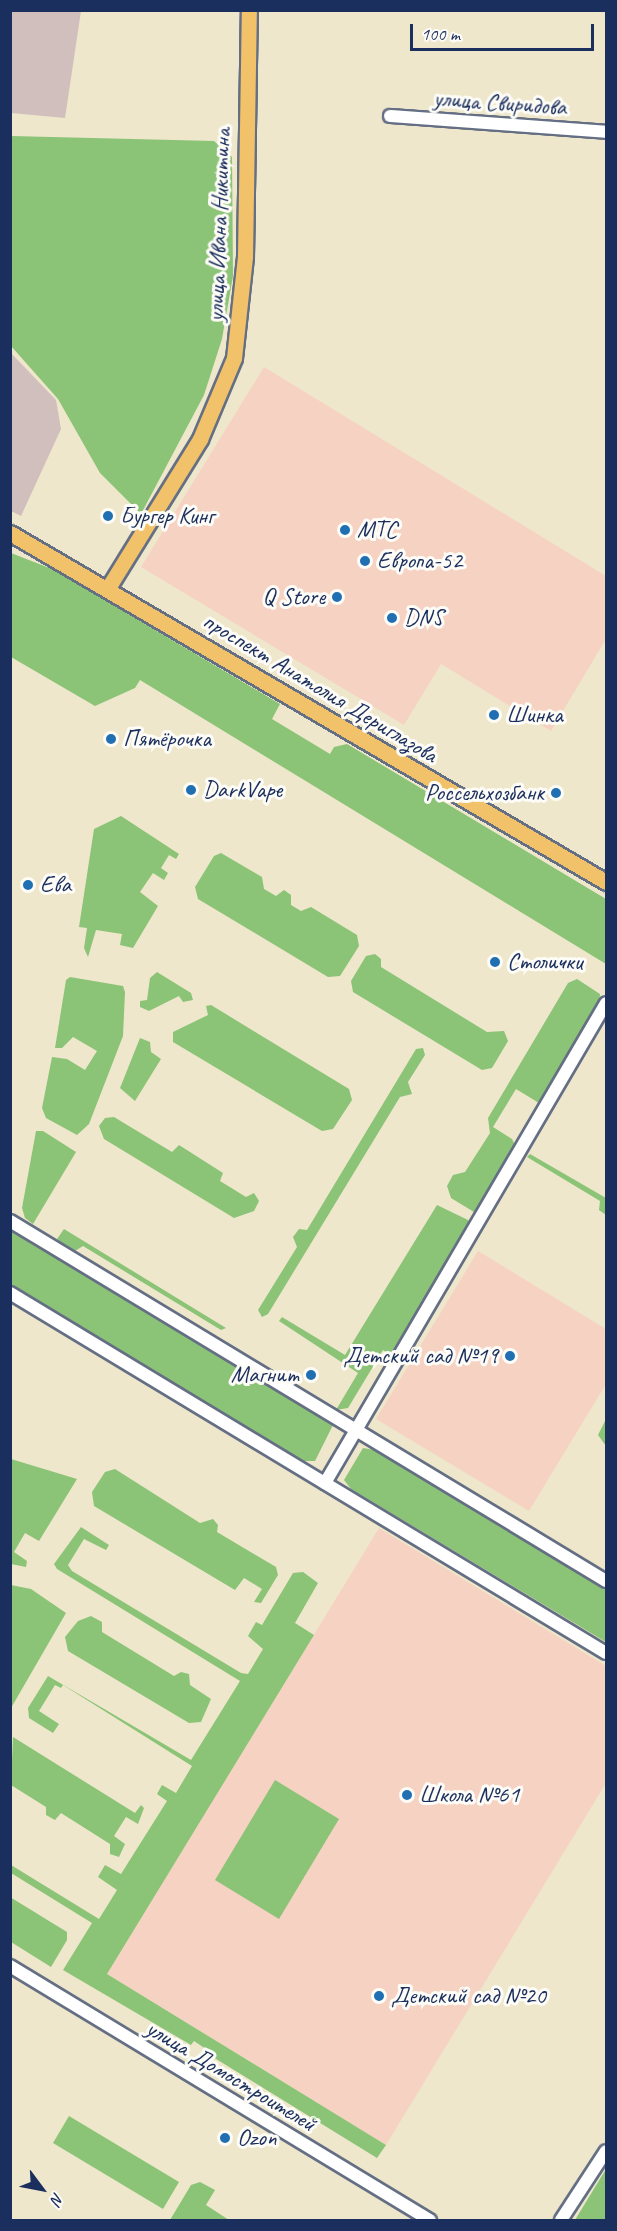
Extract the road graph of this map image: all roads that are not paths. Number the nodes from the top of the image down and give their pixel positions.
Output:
1 (249, 10) edge
2 (390, 116) dead end
3 (606, 132) edge
4 (10, 533) edge
5 (108, 588) junction
6 (606, 882) edge
7 (606, 1003) edge
8 (10, 1221) edge
9 (10, 1293) edge
10 (357, 1430) junction
11 (325, 1483) junction
12 (606, 1581) edge
13 (606, 1653) edge
14 (10, 1966) edge
15 (606, 2151) edge
16 (430, 2220) edge
17 (561, 2220) edge

1 - 5 main road, улица Ивана Никитина
2 - 3 street, улица Свиридова
4 - 5 main road, проспект Анатолия Дериглазова
5 - 6 main road, проспект Анатолия Дериглазова
7 - 10 street
8 - 10 street
9 - 11 street
10 - 11 street
10 - 12 street
11 - 13 street
14 - 16 street, улица Домостроителей
15 - 17 street

